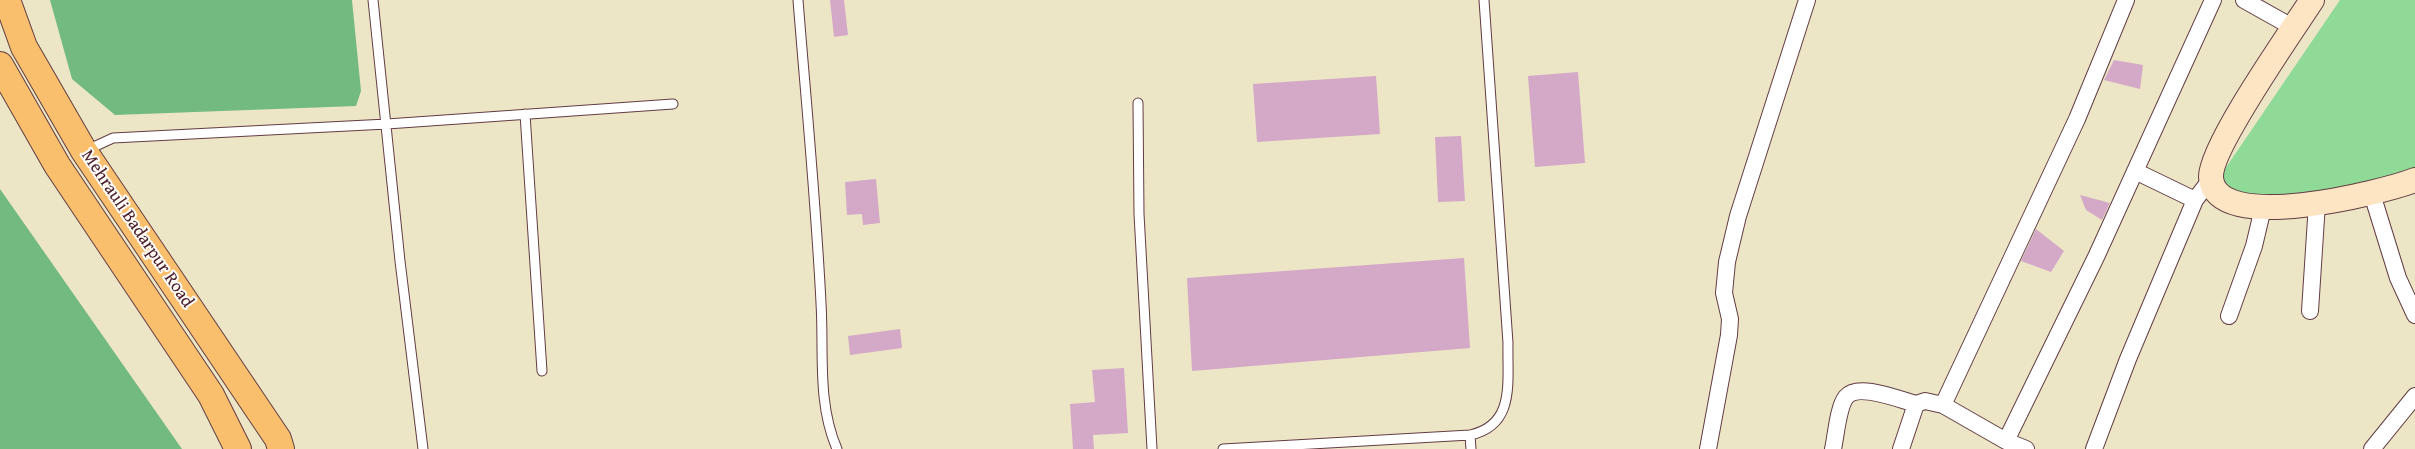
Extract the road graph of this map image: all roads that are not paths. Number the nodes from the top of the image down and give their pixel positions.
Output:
1 (7, 0) edge
2 (373, 0) edge
3 (798, 0) edge
4 (1484, 0) edge
5 (1807, 0) edge
6 (2126, 0) edge
7 (2213, 0) edge
8 (2244, 0) edge
9 (2312, 0) edge
10 (2294, 28) junction
11 (0, 65) edge
12 (1138, 103) dead end
13 (673, 104) dead end
14 (525, 114) junction
15 (387, 124) junction
16 (84, 151) junction
17 (57, 165) junction
18 (2136, 171) junction
19 (2211, 179) junction
20 (2415, 180) edge
21 (2372, 194) junction
22 (2195, 200) junction
23 (2317, 203) junction
24 (2263, 208) junction
25 (2310, 311) dead end
26 (2415, 315) edge
27 (2229, 316) dead end
28 (542, 371) dead end
29 (2415, 396) edge
30 (1916, 404) junction
31 (1943, 405) junction
32 (2415, 412) edge
33 (2398, 418) junction
34 (1470, 435) junction
35 (2006, 441) junction
36 (1378, 445) edge
37 (238, 449) edge
38 (281, 449) edge
39 (423, 449) edge
40 (837, 449) edge
41 (1152, 449) edge
42 (1223, 449) edge
43 (1471, 449) edge
44 (1708, 449) edge
45 (1833, 449) edge
46 (1901, 449) edge
47 (2026, 449) edge
48 (2094, 449) edge
49 (2372, 449) edge

1 - 16 main road, Mehrauli Badarpur Road
2 - 15 lane
3 - 40 lane
4 - 34 lane
5 - 44 street
6 - 31 street
7 - 18 street
8 - 10 street
9 - 10 street
10 - 19 street
11 - 17 main road, Mehrauli Badarpur Road
12 - 41 lane
13 - 14 lane
14 - 15 lane
14 - 28 lane
15 - 16 lane
15 - 39 lane
16 - 17 main road
16 - 38 main road, Mehrauli Badarpur Road
17 - 37 main road, Mehrauli Badarpur Road
18 - 22 street
18 - 35 street
19 - 22 street
19 - 24 street
20 - 21 street
21 - 23 street
21 - 26 street
22 - 48 street
23 - 24 street
23 - 25 street
24 - 27 street
29 - 33 street
30 - 31 street
30 - 45 street
30 - 46 street
31 - 35 street
32 - 33 street
33 - 49 street
34 - 36 lane
34 - 43 lane
35 - 47 street
36 - 42 lane

